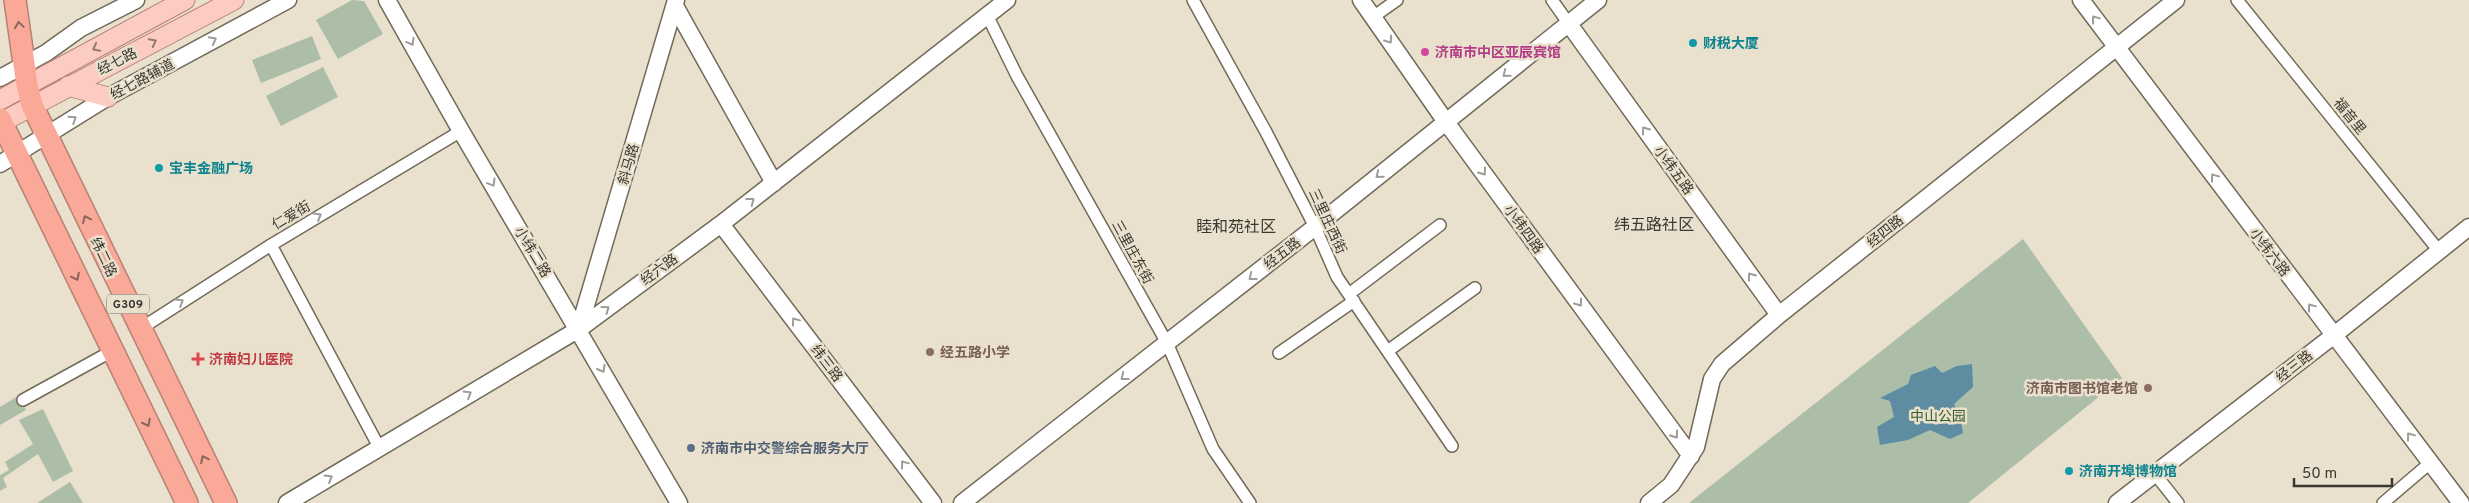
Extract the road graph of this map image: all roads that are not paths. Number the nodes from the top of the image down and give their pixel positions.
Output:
1 (15, 0) edge
2 (136, 0) edge
3 (185, 0) edge
4 (234, 0) edge
5 (288, 0) edge
6 (388, 0) edge
7 (1007, 0) edge
8 (1193, 0) edge
9 (1361, 0) edge
10 (1397, 0) edge
11 (1552, 0) edge
12 (1598, 0) edge
13 (2081, 0) edge
14 (2176, 0) edge
15 (2237, 0) edge
16 (675, 3) edge
17 (987, 15) junction
18 (1373, 17) junction
19 (1569, 24) junction
20 (2117, 48) junction
21 (26, 75) junction
22 (0, 78) edge
23 (68, 86) junction
24 (108, 97) junction
25 (0, 100) edge
26 (32, 105) junction
27 (0, 121) edge
28 (1446, 122) junction
29 (461, 131) junction
30 (47, 136) junction
31 (8, 159) edge
32 (774, 183) junction
33 (721, 224) junction
34 (1440, 225) dead end
35 (1315, 227) junction
36 (2469, 227) edge
37 (271, 245) junction
38 (2439, 251) junction
39 (1475, 288) dead end
40 (1351, 297) junction
41 (1779, 315) junction
42 (140, 329) junction
43 (579, 329) junction
44 (2333, 336) junction
45 (1167, 343) junction
46 (1389, 350) junction
47 (112, 351) junction
48 (1280, 353) dead end
49 (23, 400) dead end
50 (1452, 446) dead end
51 (379, 447) junction
52 (1691, 456) junction
53 (2430, 463) junction
54 (2155, 474) junction
55 (187, 503) edge
56 (226, 503) edge
57 (287, 503) edge
58 (679, 503) edge
59 (933, 503) edge
60 (962, 503) edge
61 (1250, 503) edge
62 (1649, 503) edge
63 (2117, 503) edge
64 (2178, 503) edge
65 (2383, 503) edge
66 (2460, 503) edge

21 -> 1 highway, 纬二路 / G309
2 - 21 street
3 -> 21 main road, 经七路
23 -> 4 main road, 经七路
24 -> 5 street, 经七路辅道
6 -> 29 street, 小纬二路
7 - 17 street, 经六路
8 - 35 street, 三里庄西街
9 - 18 street, 小纬四路
10 - 18 street
11 - 19 street
12 - 19 street, 经五路
20 -> 13 street, 小纬六路
14 - 20 street, 经四路
15 - 38 street, 福音里
16 - 32 street
16 - 43 street, 斜马路
17 - 32 street, 经六路
17 - 45 street, 三里庄东街
18 -> 28 street, 小纬四路
19 -> 28 street, 经五路
41 -> 19 street, 小纬五路
20 - 41 street, 经四路
44 -> 20 street, 小纬六路
21 - 22 street
21 - 25 main road, 经七路
21 - 26 highway, 纬二路 / G309
23 - 24 main road
23 - 26 main road, 经七路
30 -> 24 street, 经七路辅道
26 - 27 main road, 经七路
26 - 30 highway, 纬二路 / G309
27 - 31 highway, G309
28 -> 35 street, 经五路
28 -> 52 street, 小纬四路
37 -> 29 street, 仁爱街
29 -> 43 street, 小纬二路
30 - 31 street, 经七路辅道
42 -> 30 highway, 纬二路 / G309
31 -> 47 highway, G309
33 -> 32 street, 经六路
43 -> 33 street, 经六路
59 -> 33 street, 纬三路
34 - 40 street
35 - 40 street, 三里庄西街
35 -> 45 street, 经五路
36 - 38 street, 经三路
42 -> 37 street, 仁爱街
37 - 51 street
38 - 44 street, 经三路
39 - 46 street
40 - 46 street, 三里庄西街
40 - 48 street
41 - 52 street, 经四路
56 -> 42 highway, 纬二路 / G309
51 -> 43 street, 经六路
43 -> 58 street, 小纬二路
53 -> 44 street, 小纬六路
44 - 54 street, 经三路
45 -> 60 street, 经五路
45 - 61 street, 三里庄东街
46 - 50 street, 三里庄西街
47 - 49 street
47 -> 55 highway, G309
57 -> 51 street, 经六路
52 - 62 street, 经四路
53 - 65 street
53 - 66 street, 小纬六路
54 - 63 street, 经三路
54 - 64 street

